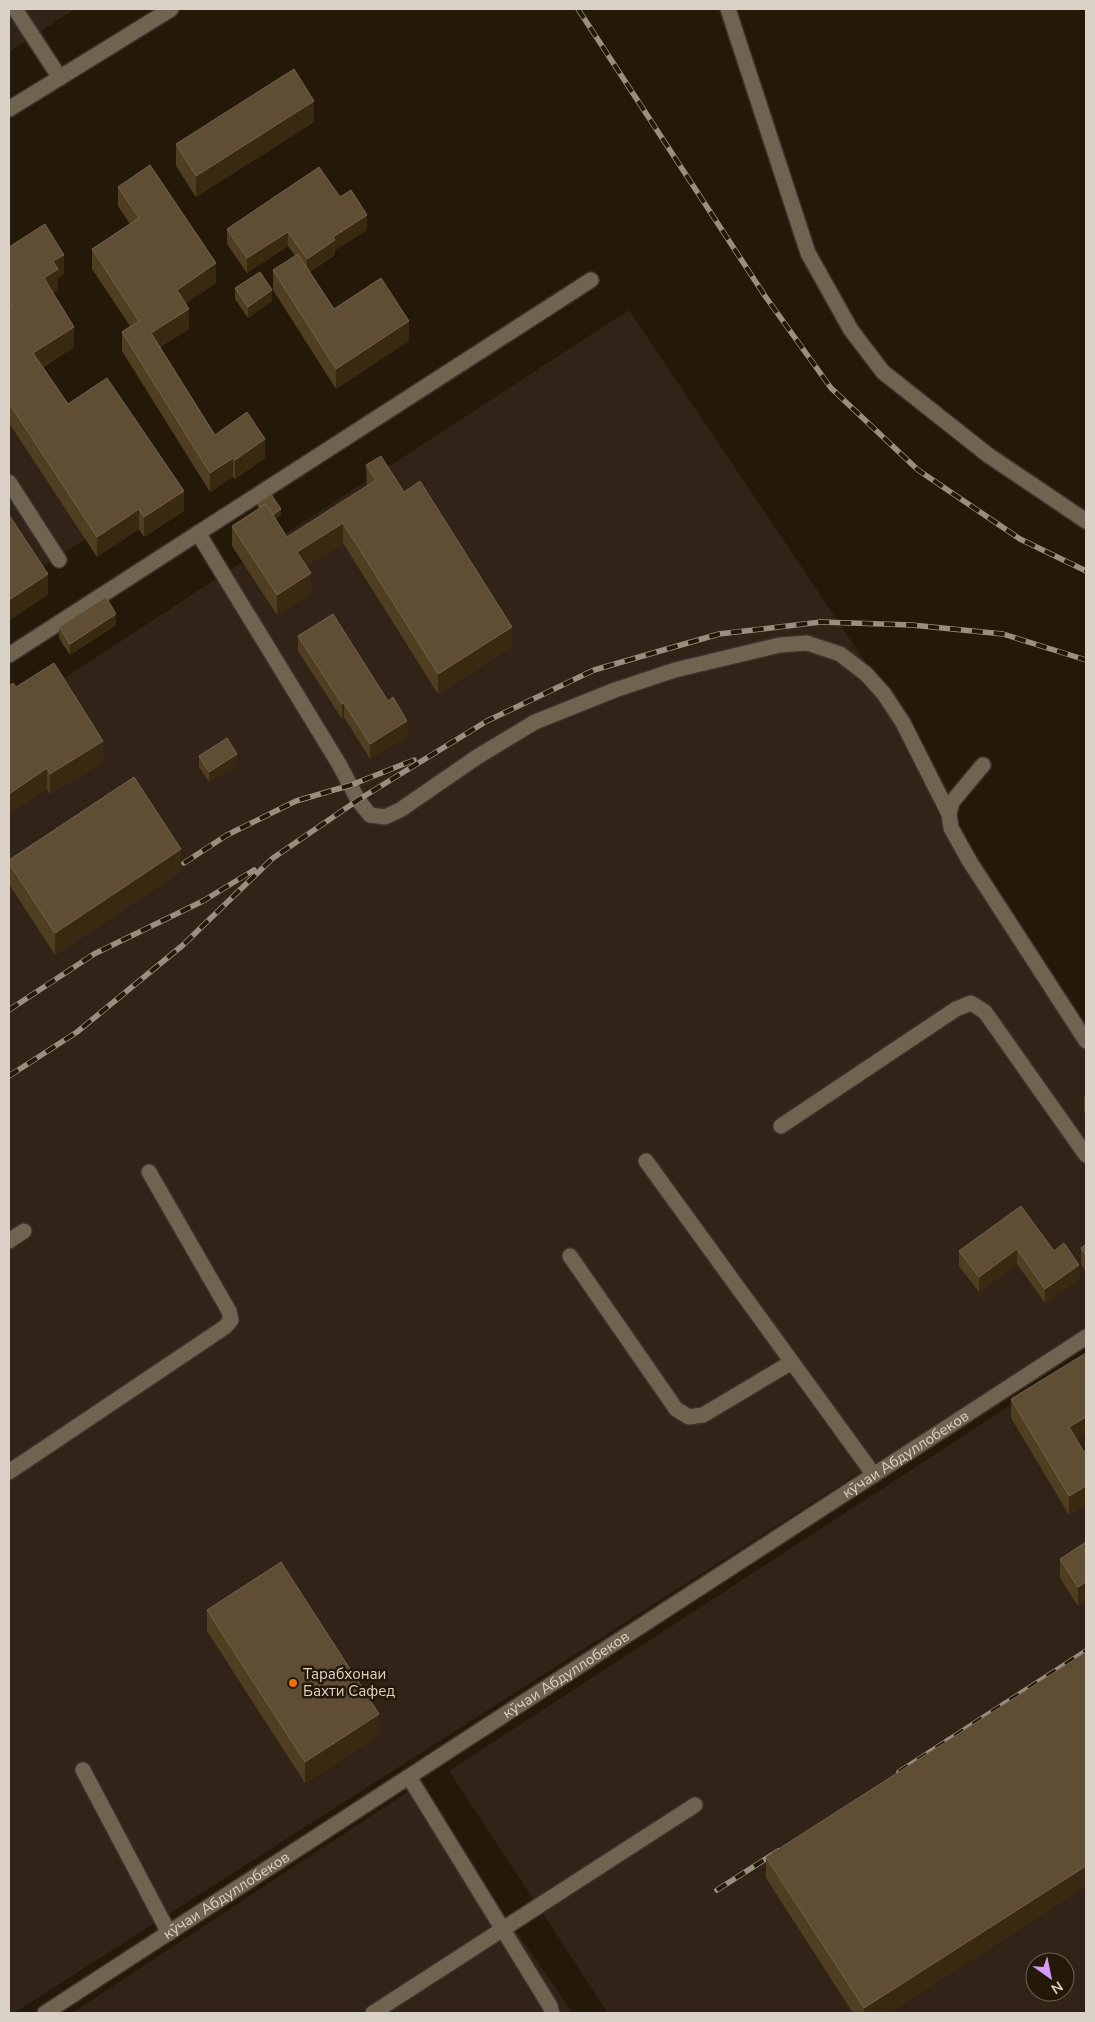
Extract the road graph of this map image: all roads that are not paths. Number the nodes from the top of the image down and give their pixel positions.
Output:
1 (15, 9) edge
2 (172, 9) edge
3 (728, 9) edge
4 (60, 78) junction
5 (9, 109) edge
6 (591, 280) dead end
7 (9, 482) edge
8 (1086, 520) edge
9 (198, 533) junction
10 (59, 560) dead end
11 (9, 654) edge
12 (983, 765) dead end
13 (949, 814) junction
14 (1086, 1041) edge
15 (781, 1126) dead end
16 (1086, 1155) edge
17 (646, 1161) dead end
18 (148, 1172) dead end
19 (24, 1231) dead end
20 (9, 1241) edge
21 (570, 1256) dead end
22 (1086, 1337) edge
23 (792, 1362) junction
24 (9, 1472) edge
25 (874, 1475) junction
26 (83, 1770) dead end
27 (409, 1777) junction
28 (695, 1805) dead end
29 (502, 1928) junction
30 (169, 1933) junction
31 (45, 2013) edge
32 (373, 2013) edge
33 (552, 2013) edge

1 - 4 street
2 - 4 street
3 - 8 street
4 - 5 street
6 - 9 street
7 - 10 street
9 - 11 street
9 - 13 street
12 - 13 street
13 - 14 street
15 - 16 street
17 - 23 street
18 - 24 street
19 - 20 street
21 - 23 street
22 - 25 street, кӯчаи Абдуллобеков
23 - 25 street
25 - 27 street, кӯчаи Абдуллобеков
26 - 30 street
27 - 29 street
27 - 30 street, кӯчаи Абдуллобеков
28 - 29 street
29 - 32 street
29 - 33 street
30 - 31 street, кӯчаи Абдуллобеков

